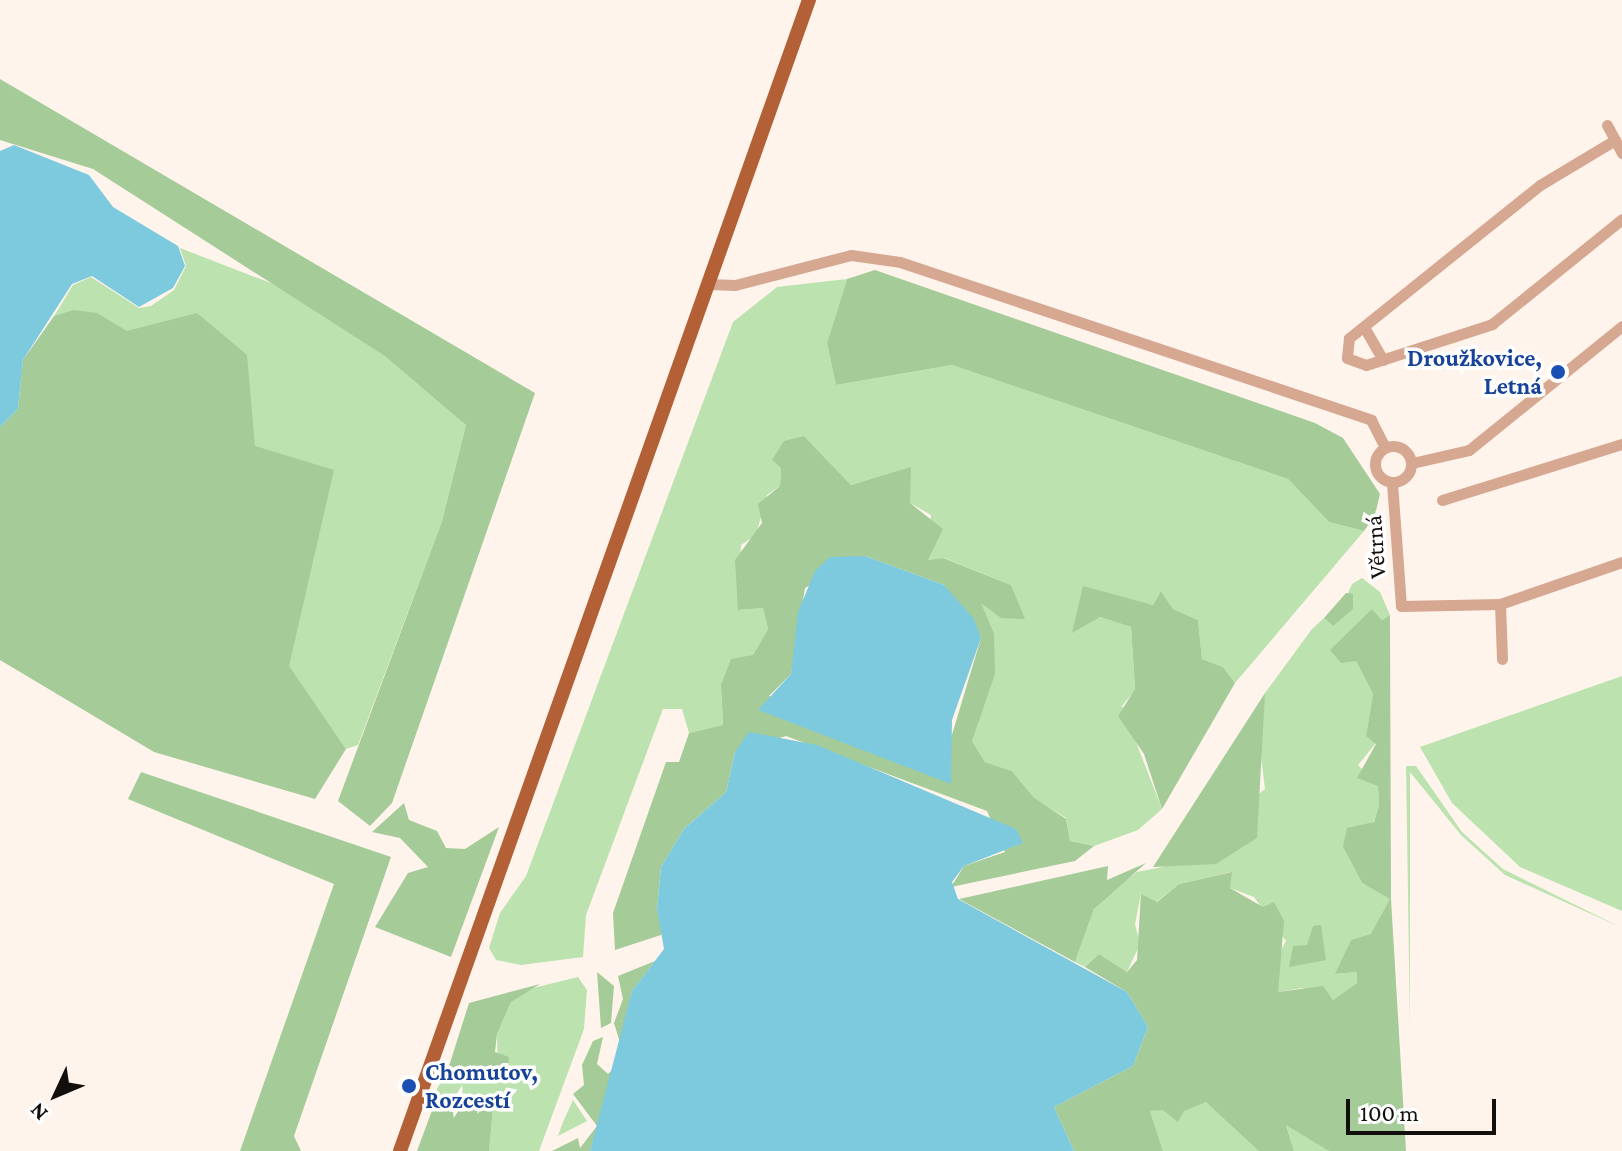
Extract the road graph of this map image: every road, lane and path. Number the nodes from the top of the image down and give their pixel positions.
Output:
1 (809, 0) edge
2 (1607, 125) dead end
3 (1615, 140) junction
4 (1622, 153) edge
5 (1622, 219) edge
6 (708, 284) junction
7 (1622, 326) edge
8 (1364, 327) junction
9 (1383, 360) junction
10 (1622, 444) edge
11 (1385, 448) junction
12 (1412, 463) junction
13 (1392, 483) junction
14 (1442, 500) dead end
15 (1622, 562) edge
16 (1500, 604) junction
17 (1502, 659) dead end
18 (400, 1151) edge

1 - 6 main road
2 - 3 street
3 - 4 street
3 - 8 street
5 - 9 street
6 - 11 street
6 - 18 main road
7 - 12 street
8 - 9 street
8 - 9 street
10 - 14 street
11 - 12 street
11 - 13 street
12 - 13 street
13 - 16 street, Větrná
15 - 16 street, Větrná
16 - 17 street

